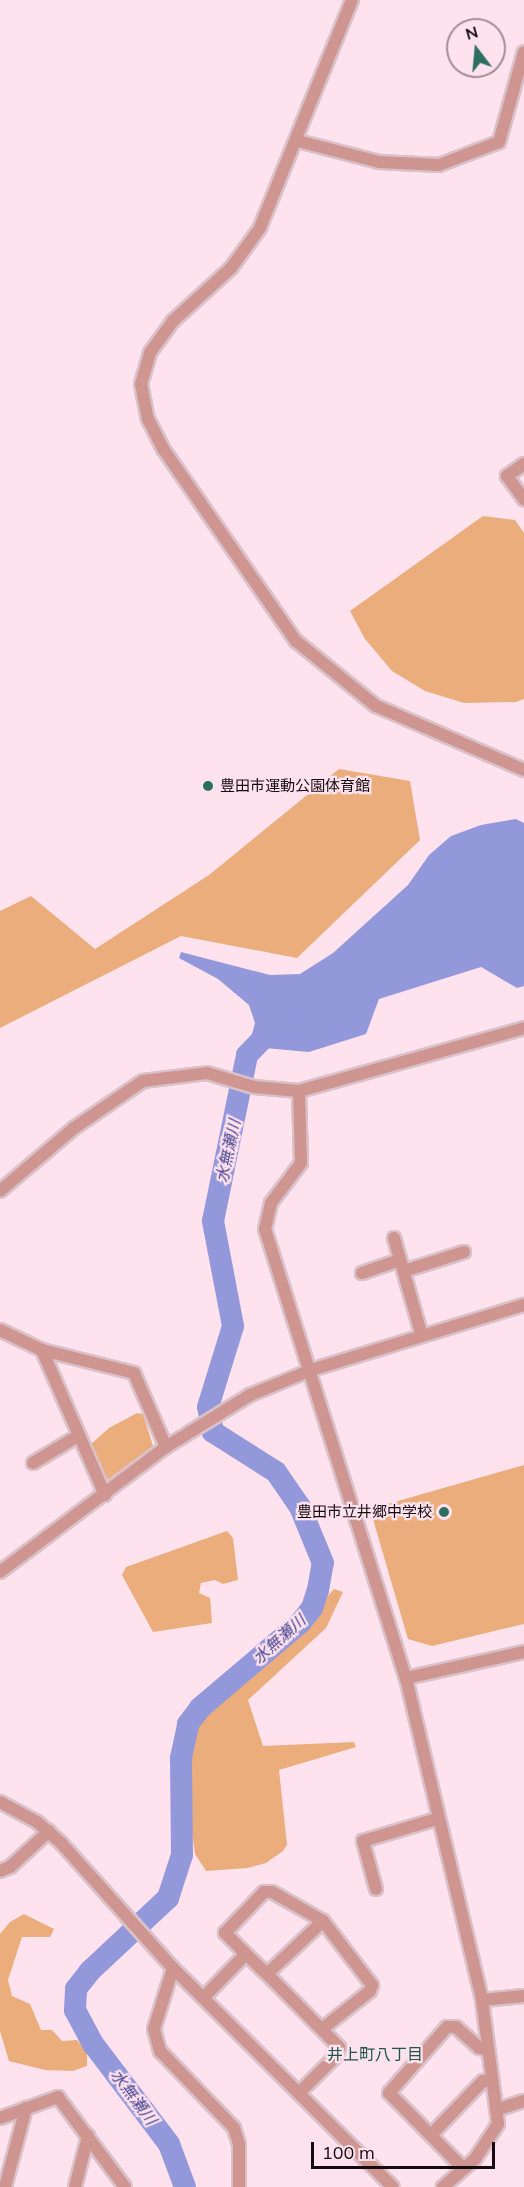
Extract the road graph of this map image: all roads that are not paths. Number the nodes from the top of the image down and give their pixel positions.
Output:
1 (352, 0) edge
2 (524, 52) edge
3 (298, 141) junction
4 (524, 464) edge
5 (524, 499) edge
6 (524, 770) edge
7 (524, 1028) edge
8 (299, 1091) junction
9 (0, 1191) edge
10 (394, 1238) dead end
11 (464, 1252) dead end
12 (402, 1266) junction
13 (362, 1273) dead end
14 (524, 1305) edge
15 (0, 1330) edge
16 (423, 1336) junction
17 (42, 1350) junction
18 (311, 1370) junction
19 (78, 1436) junction
20 (166, 1447) junction
21 (33, 1463) dead end
22 (105, 1495) junction
23 (0, 1572) edge
24 (524, 1652) edge
25 (406, 1678) junction
26 (0, 1802) edge
27 (437, 1820) junction
28 (49, 1831) junction
29 (0, 1871) edge
30 (376, 1889) dead end
31 (323, 1920) junction
32 (246, 1954) junction
33 (173, 1968) junction
34 (267, 1974) junction
35 (524, 1996) edge
36 (204, 1998) junction
37 (482, 2000) junction
38 (322, 2029) junction
39 (488, 2050) junction
40 (492, 2080) junction
41 (300, 2092) junction
42 (524, 2101) edge
43 (26, 2108) junction
44 (496, 2110) junction
45 (0, 2118) edge
46 (431, 2134) junction
47 (88, 2136) junction
48 (463, 2168) junction
49 (5, 2187) edge
50 (75, 2187) edge
51 (125, 2187) edge
52 (239, 2187) edge
53 (393, 2187) edge
54 (443, 2187) edge

1 - 3 street
2 - 3 street
3 - 6 street
4 - 5 street
7 - 8 street
8 - 9 street
8 - 18 street
10 - 12 street
11 - 12 street
12 - 13 street
12 - 16 street
14 - 16 street
15 - 17 street
16 - 18 street
17 - 19 street
17 - 20 street
18 - 20 street
18 - 25 street
19 - 21 street
19 - 22 street
20 - 22 street
22 - 23 street
24 - 25 street
25 - 27 street
26 - 28 street
27 - 30 street
27 - 37 street
28 - 29 street
28 - 33 street
31 - 32 street
31 - 34 street
31 - 38 street
32 - 34 street
32 - 36 street
33 - 36 street
33 - 52 street
34 - 38 street
35 - 37 street
36 - 41 street
37 - 39 street
38 - 41 street
39 - 40 street
39 - 46 street
40 - 44 street
40 - 46 street
41 - 53 street
42 - 44 street
43 - 45 street
43 - 47 street
43 - 49 street
44 - 48 street
46 - 48 street
47 - 50 street
47 - 51 street
48 - 54 street

